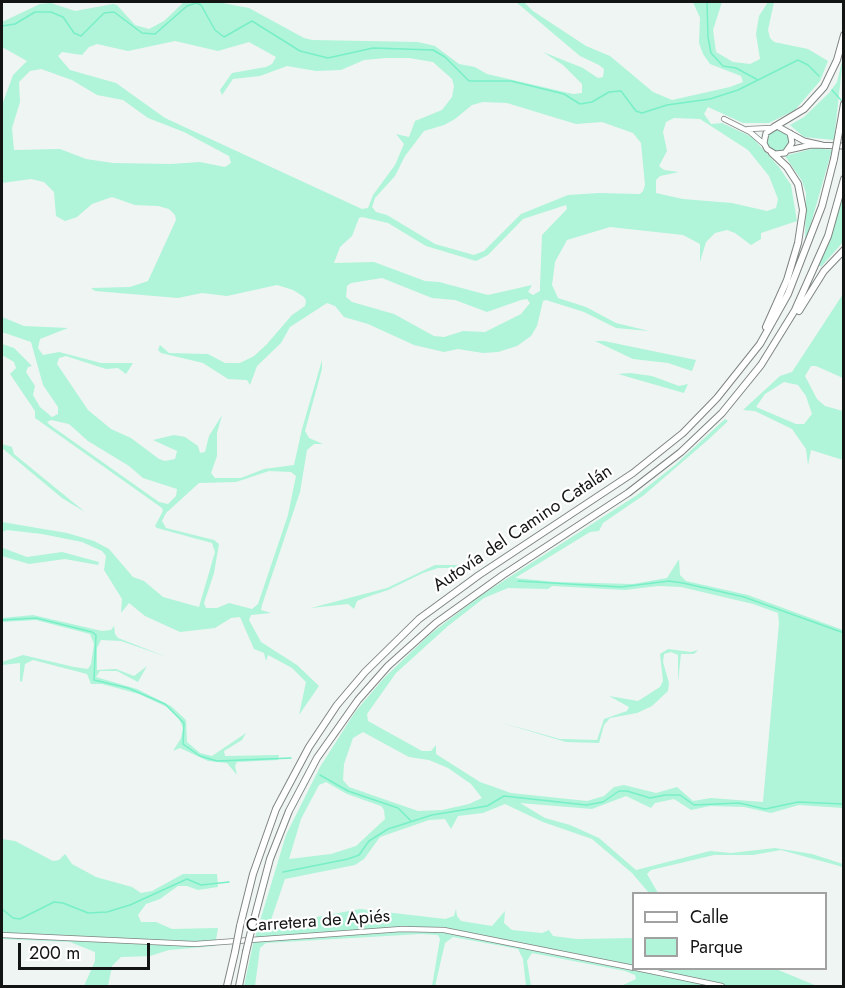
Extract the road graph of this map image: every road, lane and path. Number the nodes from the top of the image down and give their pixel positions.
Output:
1 (843, 35) edge
2 (843, 104) edge
3 (724, 119) dead end
4 (735, 124) junction
5 (772, 128) junction
6 (790, 133) junction
7 (822, 145) junction
8 (765, 146) junction
9 (843, 146) edge
10 (787, 151) junction
11 (772, 153) junction
12 (843, 179) edge
13 (843, 250) edge
14 (736, 375) junction
15 (740, 391) junction
16 (2, 935) edge
17 (632, 968) edge
18 (643, 970) edge
19 (227, 987) edge
20 (239, 987) edge
21 (722, 987) edge

1 - 5 highway
2 - 14 highway, Autovía del Camino Catalán, bridge
3 - 4 street
4 - 5 street
4 - 8 street
5 - 6 main road
5 - 8 main road
6 - 7 main road
6 - 10 main road
7 - 9 main road
7 - 10 main road
8 - 11 main road
10 - 11 main road
11 - 14 highway
12 - 15 highway, Autovía del Camino Catalán
13 - 15 highway
14 - 19 highway, Autovía del Camino Catalán, bridge
15 - 20 highway, Autovía del Camino Catalán, bridge
16 - 17 street, Carretera de Apiés
18 - 21 street, Carretera de Apiés

